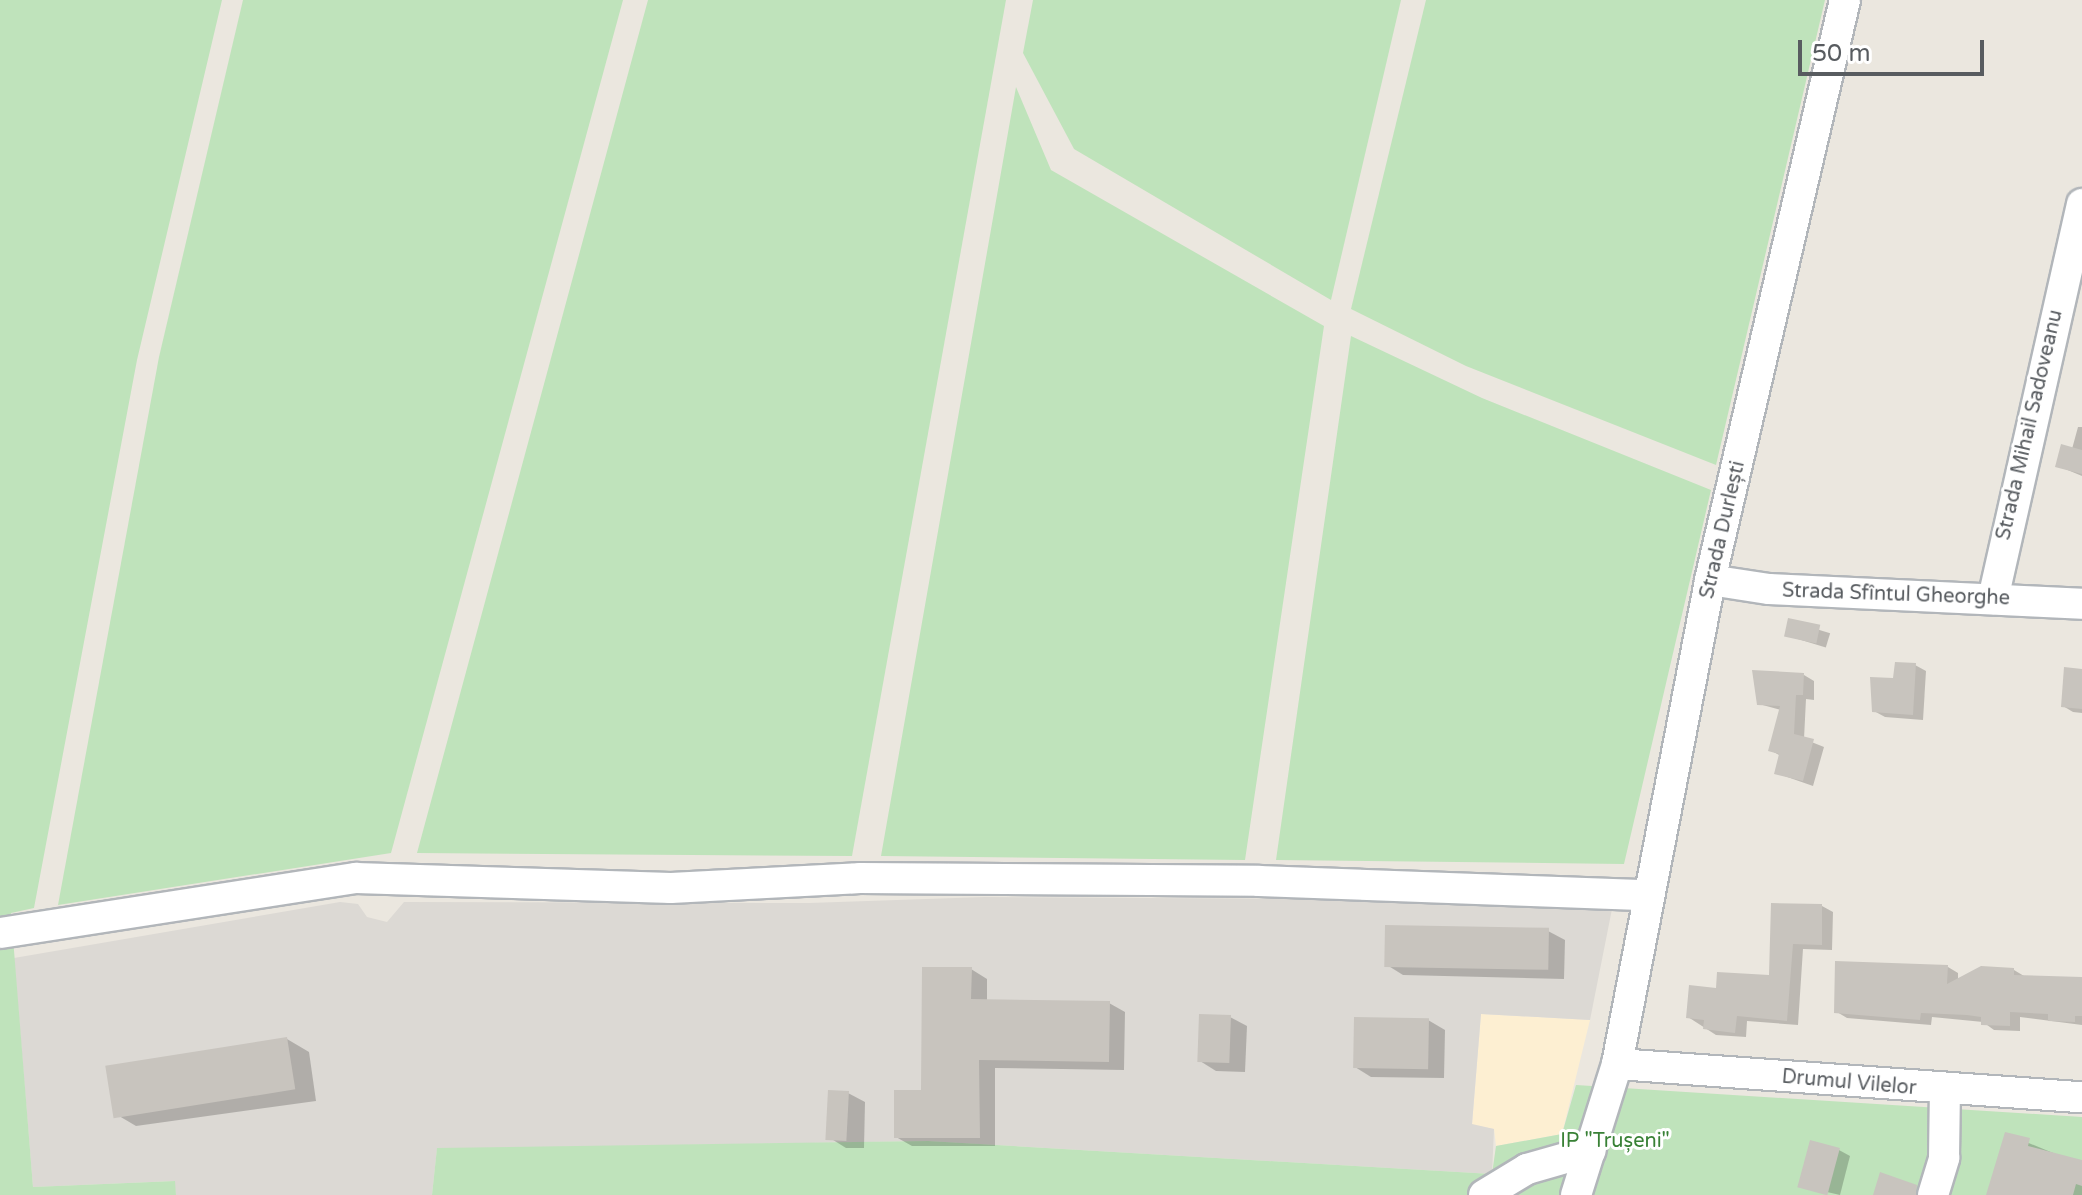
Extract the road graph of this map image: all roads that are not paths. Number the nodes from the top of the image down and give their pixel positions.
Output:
1 (1845, 0) edge
2 (2082, 204) edge
3 (1710, 580) junction
4 (1993, 599) junction
5 (2082, 604) edge
6 (1647, 895) junction
7 (0, 933) edge
8 (1617, 1064) junction
9 (1945, 1090) junction
10 (2082, 1097) edge
11 (1590, 1151) junction
12 (1484, 1195) edge
13 (1576, 1195) edge
14 (1933, 1195) edge

1 - 3 street, Strada Durlești
2 - 4 street, Strada Mihail Sadoveanu
3 - 4 street, Strada Sfîntul Gheorghe
3 - 6 street, Strada Durlești
4 - 5 street, Strada Sfîntul Gheorghe
6 - 7 street
6 - 8 street, Strada Durlești
8 - 9 street, Drumul Vilelor
8 - 11 street, Strada Durlești
9 - 10 street, Drumul Vilelor
9 - 14 street
11 - 12 street
11 - 13 street, Strada Durlești

